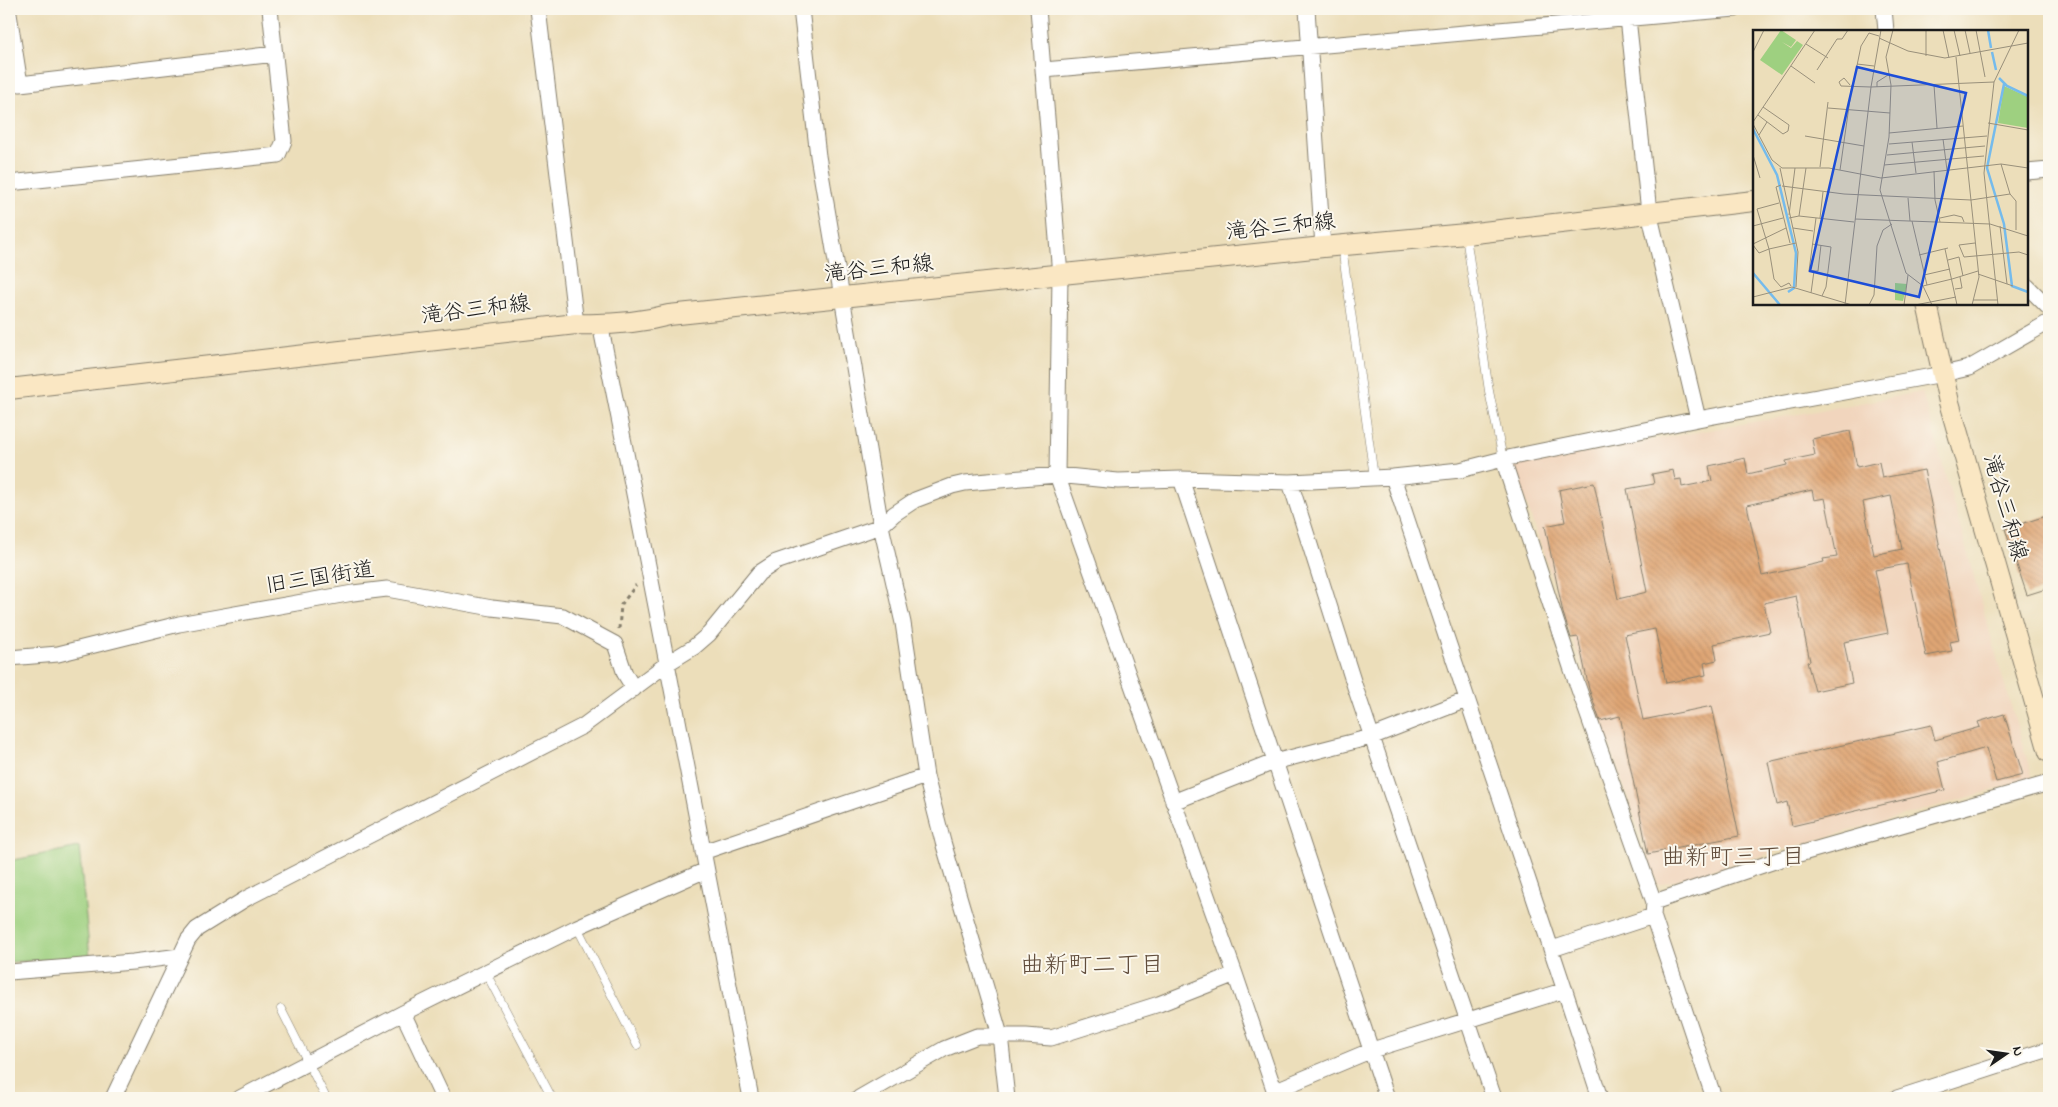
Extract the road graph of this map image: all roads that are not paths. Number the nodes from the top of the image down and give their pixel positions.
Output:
1 (270, 9) edge
2 (538, 9) edge
3 (802, 9) edge
4 (1038, 9) edge
5 (1307, 9) edge
6 (1735, 9) edge
7 (1884, 9) edge
8 (1628, 13) edge
9 (9, 14) edge
10 (1886, 30) edge
11 (11, 38) edge
12 (1310, 46) junction
13 (275, 54) junction
14 (1044, 70) junction
15 (2049, 170) edge
16 (2028, 172) edge
17 (9, 183) edge
18 (1753, 201) edge
19 (1649, 212) junction
20 (1466, 234) junction
21 (1332, 246) junction
22 (1060, 275) junction
23 (2028, 287) edge
24 (843, 298) junction
25 (1926, 305) edge
26 (2049, 308) edge
27 (2049, 322) edge
28 (576, 324) junction
29 (600, 324) junction
30 (1943, 374) junction
31 (9, 389) edge
32 (1698, 419) junction
33 (1503, 459) junction
34 (1057, 475) junction
35 (1374, 476) junction
36 (1393, 477) junction
37 (1181, 479) junction
38 (1290, 482) junction
39 (881, 526) junction
40 (9, 658) edge
41 (668, 663) junction
42 (634, 689) junction
43 (1466, 700) junction
44 (1371, 736) junction
45 (2049, 752) edge
46 (1274, 762) junction
47 (926, 776) junction
48 (2049, 783) edge
49 (1173, 802) junction
50 (703, 852) junction
51 (706, 870) junction
52 (1654, 909) junction
53 (577, 927) junction
54 (1552, 949) junction
55 (180, 956) junction
56 (9, 972) edge
57 (486, 973) junction
58 (1235, 974) junction
59 (1565, 990) junction
60 (281, 1009) dead end
61 (403, 1013) junction
62 (1468, 1021) junction
63 (1000, 1035) junction
64 (637, 1045) dead end
65 (2049, 1049) edge
66 (1372, 1050) junction
67 (308, 1063) junction
68 (1276, 1095) edge
69 (113, 1098) edge
70 (240, 1098) edge
71 (326, 1098) edge
72 (443, 1098) edge
73 (552, 1098) edge
74 (751, 1098) edge
75 (859, 1098) edge
76 (1007, 1098) edge
77 (1387, 1098) edge
78 (1494, 1098) edge
79 (1600, 1098) edge
80 (1714, 1098) edge
81 (1897, 1098) edge

1 - 13 street
2 - 28 street
3 - 24 street
4 - 14 street
5 - 12 street
6 - 8 street
7 - 10 street
8 - 12 street
8 - 19 street
9 - 11 street
11 - 13 street
12 - 14 street
12 - 21 street
13 - 17 street
14 - 22 street
15 - 16 street
18 - 19 main road, 滝谷三和線
19 - 20 main road, 滝谷三和線
19 - 32 street
20 - 21 main road, 滝谷三和線
20 - 33 lane
21 - 22 main road, 滝谷三和線
21 - 35 lane
22 - 24 main road, 滝谷三和線
22 - 34 street
23 - 26 street
24 - 29 main road, 滝谷三和線
24 - 39 street
25 - 30 main road, 滝谷三和線
27 - 30 street
28 - 29 main road, 滝谷三和線
28 - 31 main road, 滝谷三和線
29 - 41 street
30 - 32 street
30 - 45 main road, 滝谷三和線
32 - 33 street
33 - 36 street
33 - 52 street
34 - 37 street
34 - 39 street
34 - 49 street
35 - 36 street
35 - 38 street
36 - 43 street
37 - 38 street
37 - 46 street
38 - 44 street
39 - 41 street
39 - 47 street
40 - 42 street, 旧三国街道
41 - 42 street
41 - 50 street
42 - 55 street
43 - 44 street
43 - 54 street
44 - 46 street
44 - 62 street
46 - 49 street
46 - 66 street
47 - 50 street
47 - 63 street
48 - 52 street
49 - 58 street
50 - 51 street
51 - 53 street
51 - 74 street
52 - 54 street
52 - 80 street
53 - 57 street
53 - 64 lane
54 - 59 street
55 - 56 street
55 - 69 street
57 - 61 street
57 - 73 lane
58 - 63 street
58 - 68 street
59 - 62 street
59 - 79 street
60 - 67 lane
61 - 67 street
61 - 72 street
62 - 66 street
62 - 78 street
63 - 75 street
63 - 76 street
65 - 81 street
66 - 68 street
66 - 77 street
67 - 70 street
67 - 71 lane

